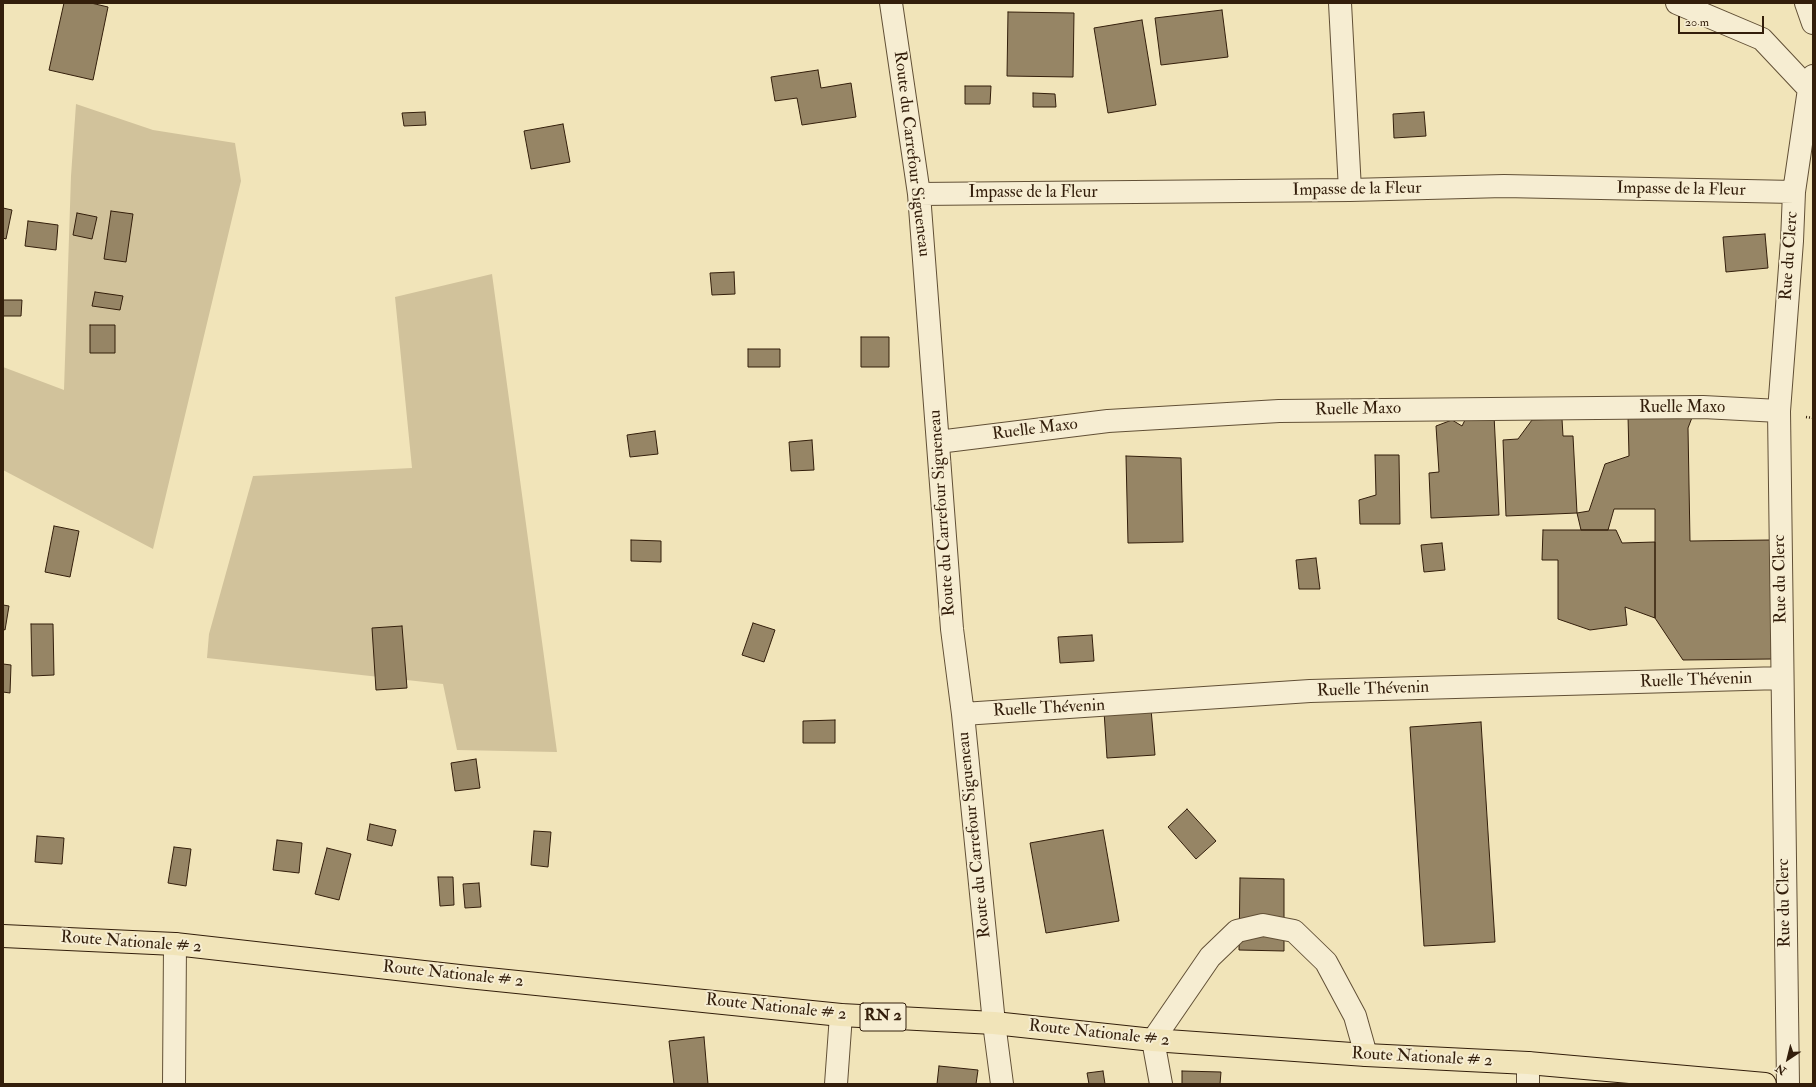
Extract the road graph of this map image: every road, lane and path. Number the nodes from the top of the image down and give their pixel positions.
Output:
1 (891, 3) edge
2 (1340, 3) edge
3 (1677, 3) edge
4 (1806, 3) edge
5 (1813, 23) edge
6 (1811, 83) edge
7 (1350, 190) junction
8 (1794, 192) junction
9 (919, 194) junction
10 (1779, 411) junction
11 (938, 442) junction
12 (1782, 678) junction
13 (964, 714) junction
14 (3, 936) edge
15 (175, 944) junction
16 (841, 1015) junction
17 (994, 1023) junction
18 (1153, 1040) junction
19 (1366, 1055) junction
20 (1528, 1074) edge
21 (174, 1084) edge
22 (836, 1084) edge
23 (1002, 1084) edge
24 (1161, 1084) edge
25 (1765, 1084) edge
26 (1788, 1084) edge

1 - 9 street, Route du Carrefour Sigueneau
2 - 7 street
3 - 6 street
4 - 5 street
6 - 8 street, Rue du Clerc
7 - 8 street, Impasse de la Fleur
7 - 9 street, Impasse de la Fleur
8 - 10 street, Rue du Clerc
9 - 11 street, Route du Carrefour Sigueneau
10 - 11 street, Ruelle Maxo
10 - 12 street, Rue du Clerc
11 - 13 street, Route du Carrefour Sigueneau
12 - 13 street, Ruelle Thévenin
12 - 26 street, Rue du Clerc
13 - 17 street, Route du Carrefour Sigueneau
14 - 15 main road, Route Nationale # 2 / RN 2
15 - 16 main road, Route Nationale # 2 / RN 2
15 - 21 street
16 - 17 main road, Route Nationale # 2 / RN 2
16 - 22 street
17 - 18 main road, Route Nationale # 2 / RN 2
17 - 23 street, Route du Carrefour Sigueneau
18 - 19 main road, Route Nationale # 2 / RN 2
18 - 19 street
18 - 24 street
19 - 20 main road, Route Nationale # 2 / RN 2
20 - 25 main road, Route Nationale # 2 / RN 2

